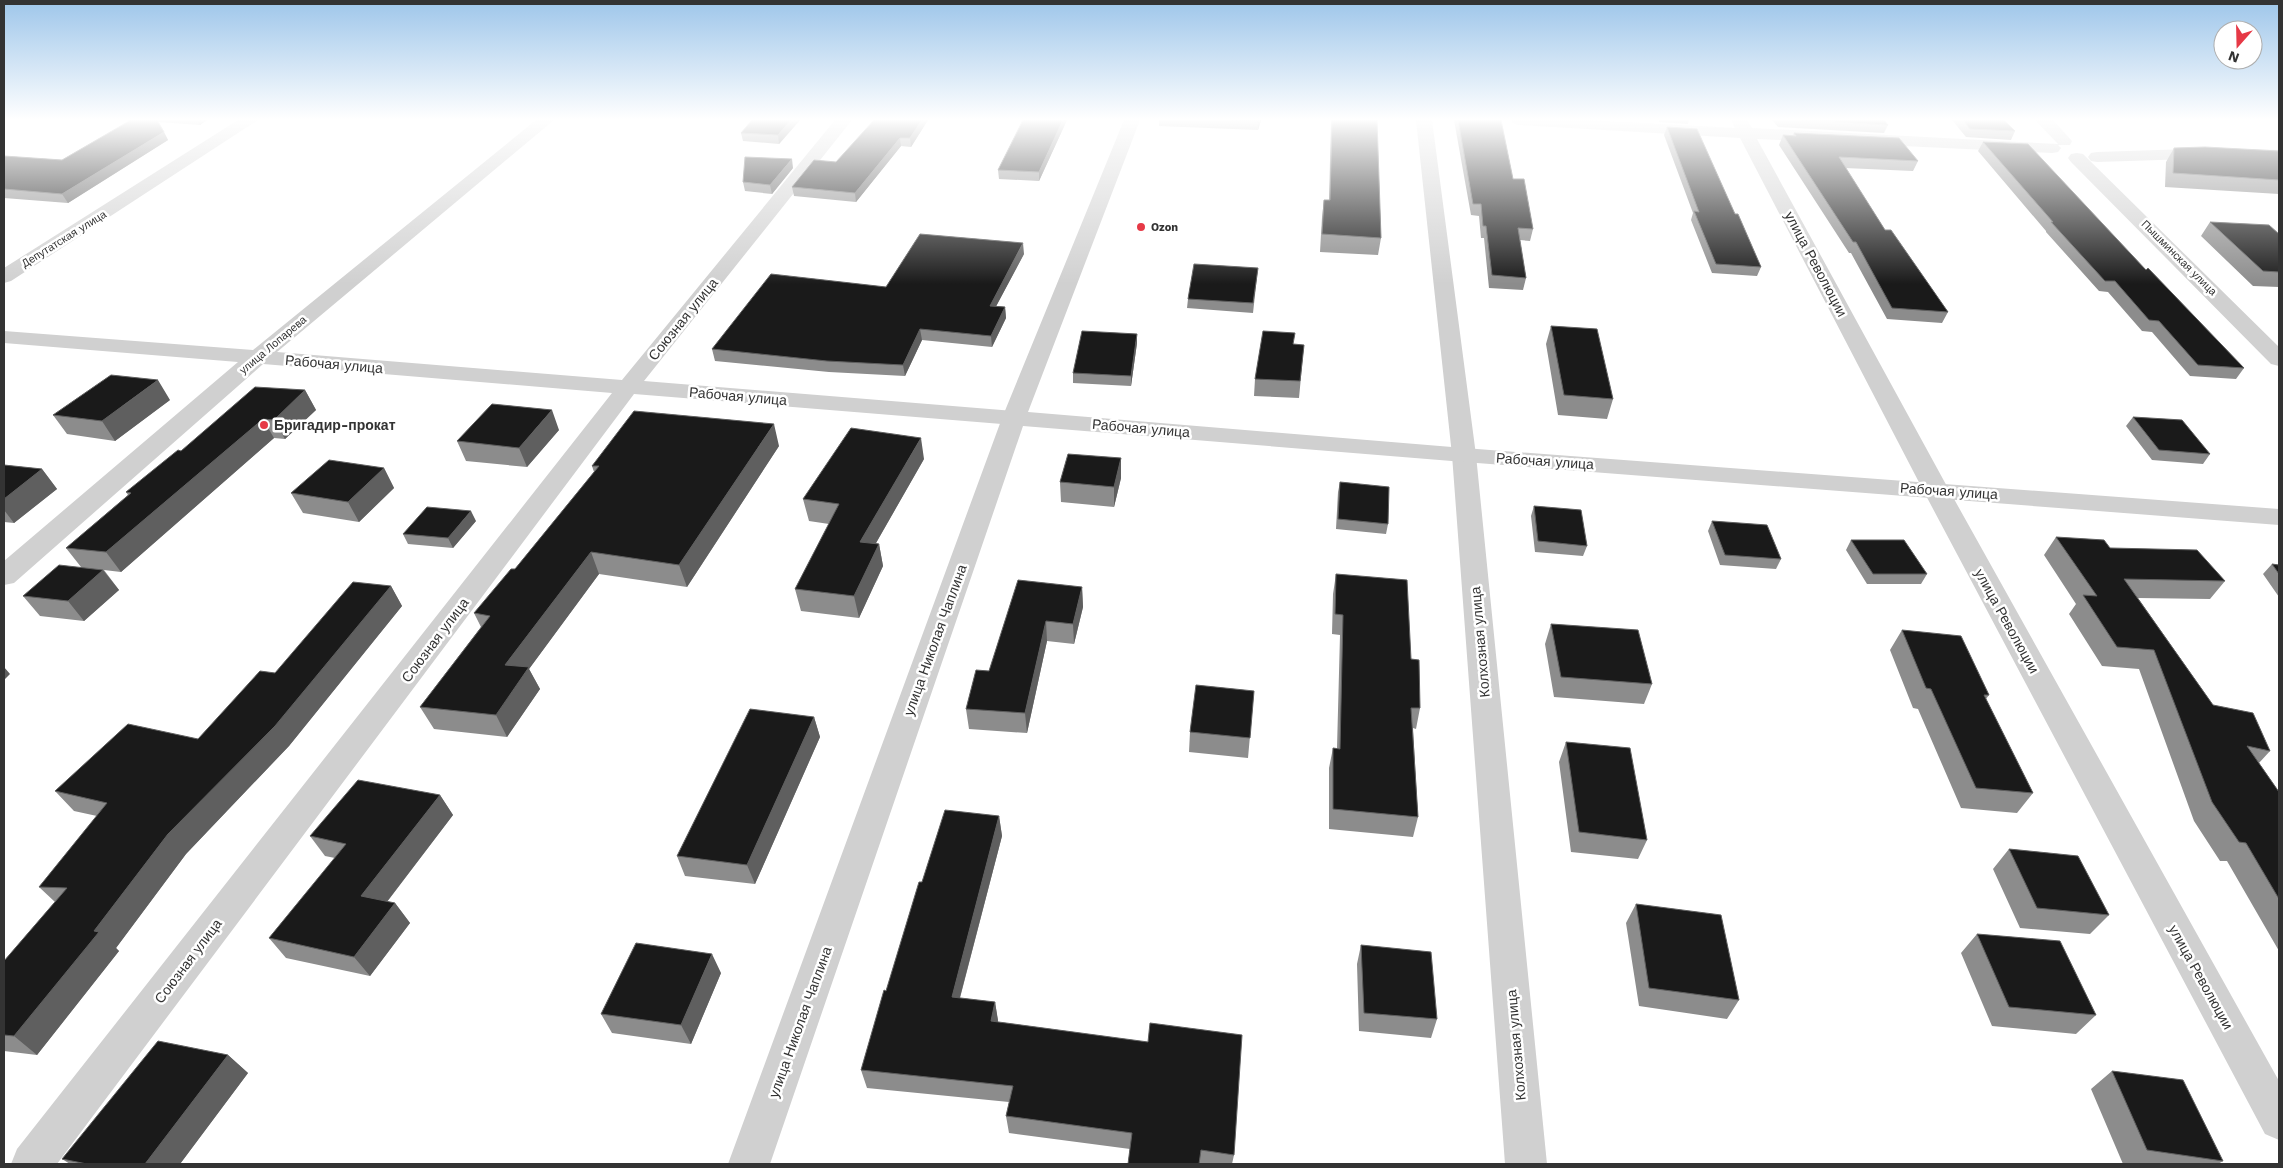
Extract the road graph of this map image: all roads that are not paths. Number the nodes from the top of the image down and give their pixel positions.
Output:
1 (165, 175) edge
2 (480, 175) edge
3 (800, 175) edge
4 (1110, 175) edge
5 (1431, 175) edge
6 (1768, 175) edge
7 (2103, 175) edge
8 (4, 277) edge
9 (4, 337) edge
10 (258, 358) junction
11 (2279, 358) edge
12 (628, 387) junction
13 (1014, 418) junction
14 (1464, 455) junction
15 (1936, 490) junction
16 (2279, 517) edge
17 (4, 576) edge
18 (2279, 1120) edge
19 (32, 1164) edge
20 (749, 1164) edge
21 (1526, 1164) edge

1 - 8 street, Депутатская улица
2 - 10 street, улица Лопарева
3 - 12 street, Союзная улица
4 - 13 street, улица Николая Чаплина
5 - 14 street, Колхозная улица
6 - 15 street, улица Революции
7 - 11 street, Пышминская улица
9 - 10 street, Рабочая улица
10 - 12 street, Рабочая улица
10 - 17 street, улица Лопарева
12 - 13 street, Рабочая улица
12 - 19 street, Союзная улица
13 - 14 street, Рабочая улица
13 - 20 street, улица Николая Чаплина
14 - 15 street, Рабочая улица
14 - 21 street, Колхозная улица
15 - 16 street, Рабочая улица
15 - 18 street, улица Революции

